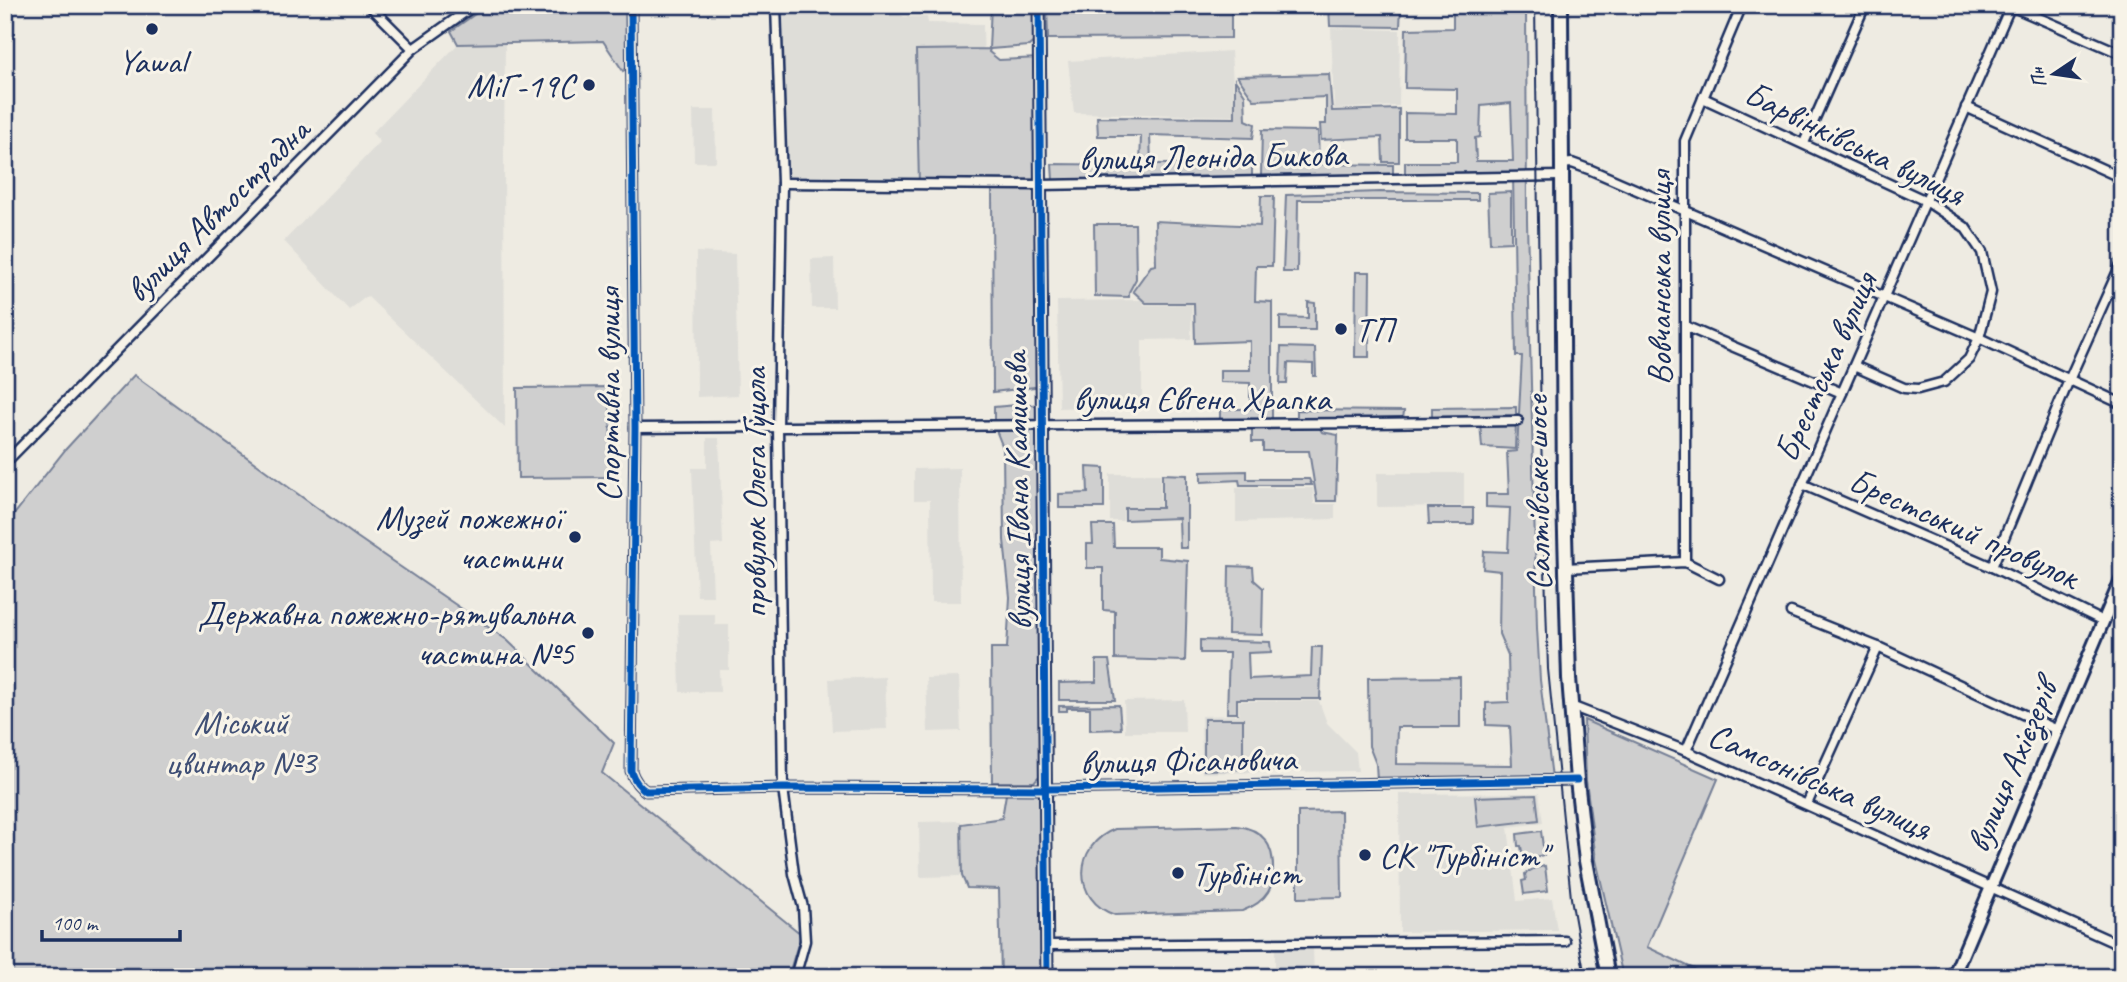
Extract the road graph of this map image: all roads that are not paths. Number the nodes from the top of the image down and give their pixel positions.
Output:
1 (369, 5) edge
2 (475, 5) edge
3 (631, 5) edge
4 (776, 5) edge
5 (1039, 5) edge
6 (1561, 5) edge
7 (1742, 5) edge
8 (1865, 5) edge
9 (2011, 5) edge
10 (413, 48) junction
11 (2122, 54) edge
12 (1703, 98) junction
13 (1966, 107) junction
14 (1804, 143) junction
15 (1561, 170) junction
16 (2122, 178) edge
17 (782, 183) junction
18 (1040, 185) junction
19 (1926, 201) junction
20 (1684, 210) junction
21 (2122, 262) edge
22 (1885, 297) junction
23 (1687, 327) junction
24 (1979, 338) junction
25 (1854, 366) junction
26 (2069, 380) junction
27 (1842, 393) junction
28 (2122, 404) edge
29 (1518, 421) dead end
30 (1043, 425) junction
31 (778, 427) junction
32 (635, 428) junction
33 (5, 463) edge
34 (1802, 484) junction
35 (1685, 562) junction
36 (1992, 567) junction
37 (1565, 568) junction
38 (2122, 577) edge
39 (1719, 579) dead end
40 (1791, 612) dead end
41 (2103, 621) junction
42 (1878, 647) junction
43 (1571, 706) junction
44 (2057, 730) junction
45 (1686, 751) junction
46 (1577, 780) junction
47 (636, 783) joint
48 (783, 788) junction
49 (1047, 789) junction
50 (1807, 804) junction
51 (1991, 886) junction
52 (1565, 941) dead end
53 (1047, 945) junction
54 (2122, 946) edge
55 (796, 977) edge
56 (1047, 977) edge
57 (1608, 977) edge
58 (1953, 977) edge

1 - 10 street
2 - 10 street, вулиця Автострадна
3 - 32 street, Спортивна вулиця
4 - 17 street, провулок Олега Гуцола
5 - 18 street, вулиця Івана Камишева
6 - 15 main road, Салтівське шосе
7 - 12 street, Вовчанська вулиця
8 - 14 street
9 - 11 street
9 - 13 street, Брестська вулиця
10 - 33 street, вулиця Автострадна
12 - 14 street, Барвінківська вулиця
12 - 20 street, Вовчанська вулиця
13 - 16 street
13 - 19 street, Брестська вулиця
14 - 19 street, Барвінківська вулиця
15 - 18 street, вулиця Леоніда Бикова
15 - 20 street, вулиця Леоніда Бикова
15 - 37 main road, Салтівське шосе
17 - 18 street, вулиця Леоніда Бикова
17 - 31 street, провулок Олега Гуцола
18 - 30 street, вулиця Івана Камишева
19 - 22 street, Брестська вулиця
19 - 24 street, Барвінківська вулиця
20 - 22 street, вулиця Леоніда Бикова
20 - 23 street, Вовчанська вулиця
21 - 26 street
22 - 24 street, вулиця Леоніда Бикова
22 - 25 street, Брестська вулиця
23 - 27 street
23 - 35 street, Вовчанська вулиця
24 - 25 street, Барвінківська вулиця
24 - 26 street, вулиця Леоніда Бикова
25 - 27 street, Брестська вулиця
26 - 28 street, вулиця Леоніда Бикова
26 - 36 street
27 - 34 street, Брестська вулиця
29 - 30 street, вулиця Євгена Храпка
30 - 31 street, вулиця Євгена Храпка
30 - 49 street, вулиця Івана Камишева
31 - 32 street, вулиця Євгена Храпка
31 - 48 street, провулок Олега Гуцола
32 - 47 street, Спортивна вулиця
34 - 36 street, Брестський провулок
34 - 45 street, Брестська вулиця
35 - 37 street
35 - 39 street
36 - 41 street, Брестський провулок
37 - 43 main road, Салтівське шосе
38 - 41 main road, вулиця Ахієзерів
40 - 42 street
41 - 44 main road, вулиця Ахієзерів
42 - 44 street
42 - 50 street
43 - 45 street, Самсонівська вулиця
43 - 46 main road, Салтівське шосе
44 - 51 main road, вулиця Ахієзерів
45 - 50 street, Самсонівська вулиця
46 - 49 street, вулиця Фісановича
46 - 57 main road, Салтівське шосе
47 - 48 street, вулиця Фісановича
48 - 49 street, вулиця Фісановича
48 - 55 street, провулок Олега Гуцола
49 - 53 street, вулиця Івана Камишева
50 - 51 street, Самсонівська вулиця
51 - 54 street, Самсонівська вулиця
51 - 58 main road, вулиця Ахієзерів
52 - 53 street
53 - 56 street, вулиця Івана Камишева

